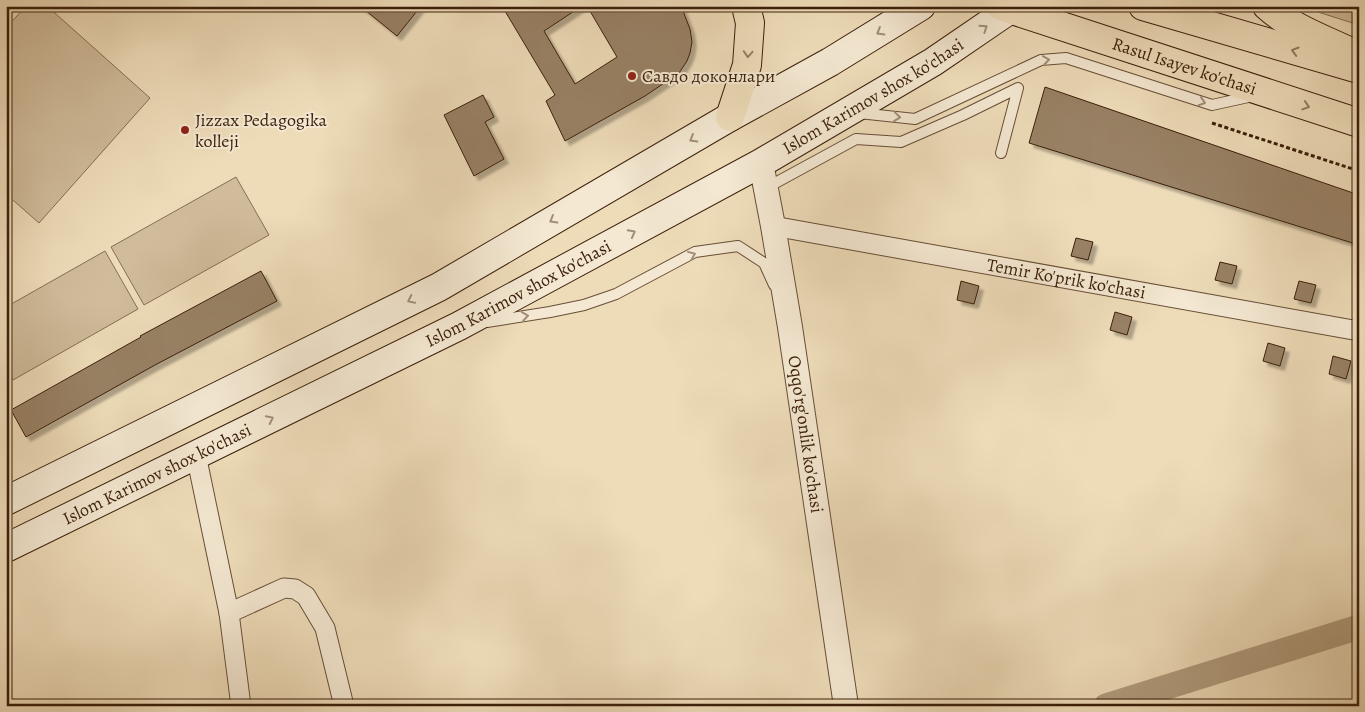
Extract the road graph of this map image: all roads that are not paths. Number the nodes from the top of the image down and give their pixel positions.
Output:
1 (746, 6) edge
2 (921, 6) edge
3 (1143, 6) edge
4 (1267, 6) edge
5 (1008, 8) edge
6 (1359, 55) edge
7 (1359, 69) edge
8 (1265, 93) junction
9 (848, 112) junction
10 (730, 117) junction
11 (1359, 123) edge
12 (1001, 153) dead end
13 (763, 176) junction
14 (773, 226) junction
15 (459, 326) junction
16 (790, 327) junction
17 (1359, 331) edge
18 (196, 455) junction
19 (6, 501) edge
20 (6, 548) edge
21 (229, 613) junction
22 (241, 706) edge
23 (344, 706) edge
24 (846, 706) edge

1 -> 10 main road
2 -> 10 main road
7 -> 3 main road
4 - 6 main road
5 - 8 main road, Rasul Isayev ko'chasi
9 -> 5 main road, Islom Karimov shox ko'chasi
9 -> 8 lane
8 -> 11 main road, Rasul Isayev ko'chasi
9 - 13 main road, Islom Karimov shox ko'chasi
10 -> 19 main road
12 - 13 lane
13 - 14 street, Oqqo'rg'onlik ko'chasi
15 -> 13 main road, Islom Karimov shox ko'chasi
14 - 16 street, Oqqo'rg'onlik ko'chasi
14 - 17 street, Temir Ko'prik ko'chasi
15 -> 16 lane
18 -> 15 main road, Islom Karimov shox ko'chasi
16 - 24 street, Oqqo'rg'onlik ko'chasi
18 - 20 main road, Islom Karimov shox ko'chasi
18 - 21 street
21 - 22 street
21 - 23 street

